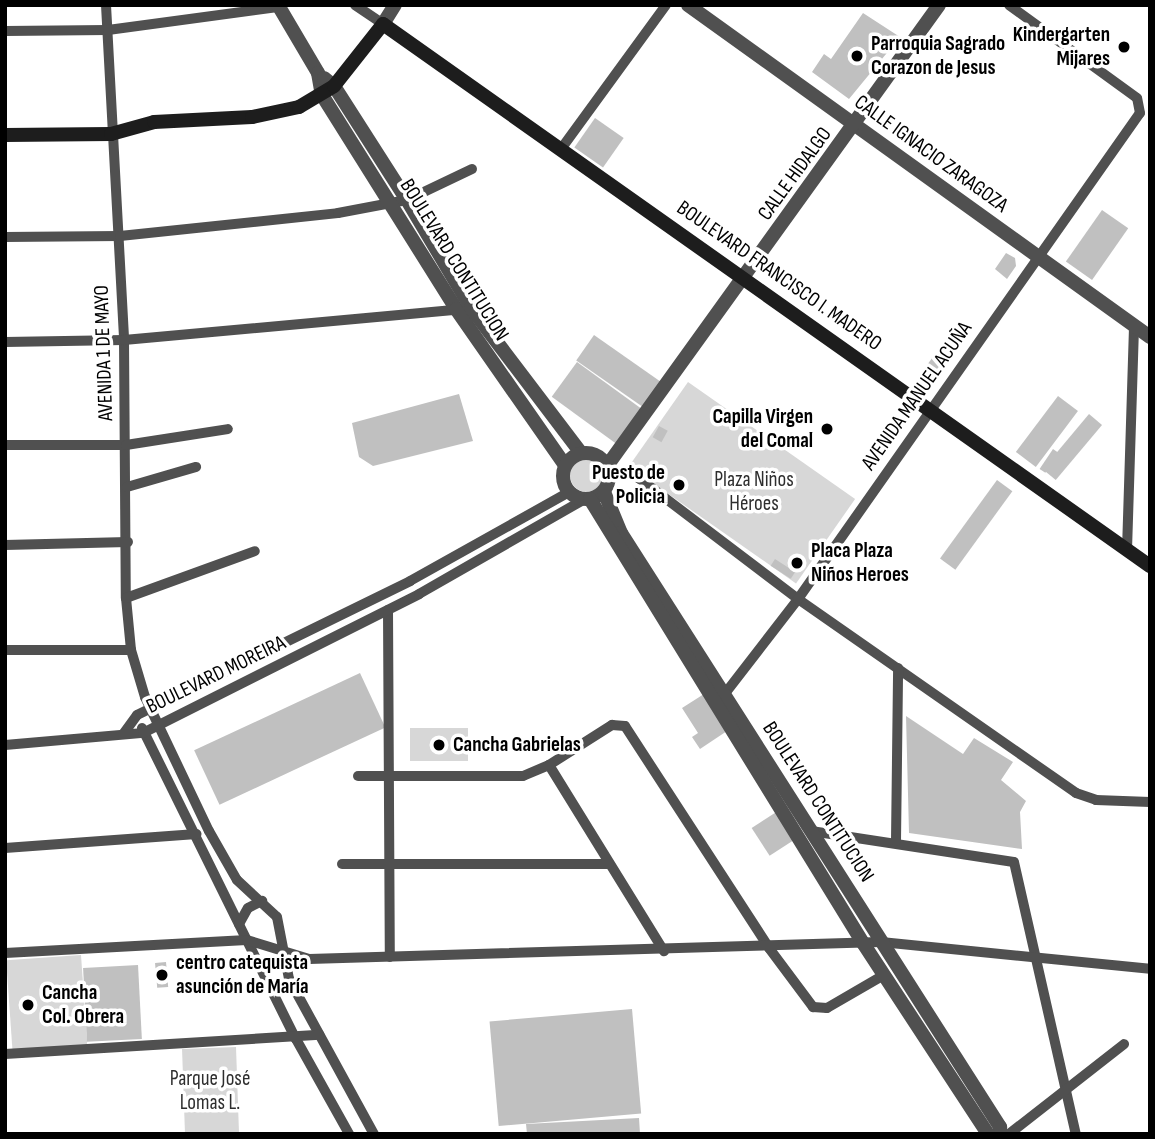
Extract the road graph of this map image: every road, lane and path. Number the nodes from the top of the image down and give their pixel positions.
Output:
1 (106, 5) edge
2 (355, 5) edge
3 (395, 5) edge
4 (666, 5) edge
5 (688, 5) edge
6 (939, 5) edge
7 (1009, 5) edge
8 (279, 6) edge
9 (383, 24) junction
10 (108, 30) junction
11 (5, 31) edge
12 (328, 90) junction
13 (856, 127) junction
14 (111, 134) junction
15 (5, 135) edge
16 (561, 149) junction
17 (472, 169) dead end
18 (401, 202) junction
19 (120, 236) junction
20 (5, 237) edge
21 (1039, 257) junction
22 (745, 278) junction
23 (471, 308) junction
24 (456, 309) junction
25 (1134, 326) junction
26 (1150, 337) edge
27 (124, 340) junction
28 (5, 342) edge
29 (931, 409) junction
30 (228, 429) dead end
31 (5, 445) edge
32 (126, 445) junction
33 (581, 453) junction
34 (565, 465) junction
35 (196, 467) dead end
36 (608, 471) junction
37 (127, 487) junction
38 (569, 492) junction
39 (604, 492) junction
40 (587, 500) junction
41 (128, 542) junction
42 (5, 545) edge
43 (1126, 550) junction
44 (255, 551) dead end
45 (1150, 566) edge
46 (411, 581) junction
47 (419, 594) junction
48 (126, 598) junction
49 (798, 599) junction
50 (388, 610) junction
51 (288, 642) junction
52 (5, 650) edge
53 (131, 650) junction
54 (296, 657) junction
55 (244, 663) junction
56 (898, 668) junction
57 (254, 678) junction
58 (145, 697) junction
59 (721, 700) junction
60 (151, 708) junction
61 (136, 715) junction
62 (160, 724) junction
63 (124, 733) junction
64 (144, 733) junction
65 (5, 745) edge
66 (549, 765) junction
67 (389, 775) junction
68 (359, 776) dead end
69 (1150, 802) edge
70 (209, 831) junction
71 (811, 831) junction
72 (193, 835) junction
73 (896, 841) junction
74 (5, 848) edge
75 (389, 863) junction
76 (342, 864) dead end
77 (609, 864) junction
78 (262, 901) junction
79 (239, 924) junction
80 (247, 940) junction
81 (881, 942) junction
82 (863, 943) junction
83 (281, 948) junction
84 (769, 948) junction
85 (664, 951) junction
86 (5, 953) edge
87 (390, 957) junction
88 (1040, 960) junction
89 (1150, 969) edge
90 (884, 975) junction
91 (318, 1035) junction
92 (296, 1039) junction
93 (1124, 1044) dead end
94 (5, 1054) edge
95 (1066, 1090) junction
96 (1009, 1133) edge
97 (349, 1134) edge
98 (374, 1134) edge
99 (988, 1134) edge
100 (1076, 1134) edge

1 - 10 street, AVENIDA 1 DE MAYO
2 - 9 street
3 - 9 street
4 - 16 street
5 - 13 street, CALLE IGNACIO ZARAGOZA
6 - 13 street, CALLE HIDALGO
7 - 21 street, AVENIDA MANUEL ACUÑA
8 - 10 street
8 - 12 street, BOULEVARD CONTITUCION
9 - 12 main road
9 - 16 main road, BOULEVARD FRANCISCO I. MADERO
10 - 11 street
10 - 14 street, AVENIDA 1 DE MAYO
12 - 14 main road
12 - 18 street, BOULEVARD CONTITUCION
13 - 21 street, CALLE IGNACIO ZARAGOZA
13 - 22 street, CALLE HIDALGO
14 - 15 main road
14 - 19 street, AVENIDA 1 DE MAYO
16 - 22 main road, BOULEVARD FRANCISCO I. MADERO
17 - 18 street
18 - 19 street
18 - 23 street, BOULEVARD CONTITUCION
18 - 24 street, BOULEVARD CONTITUCION
19 - 20 street
19 - 27 street, AVENIDA 1 DE MAYO
21 - 25 street, CALLE IGNACIO ZARAGOZA
21 - 29 street, AVENIDA MANUEL ACUÑA
22 - 29 main road, BOULEVARD FRANCISCO I. MADERO
22 - 36 street, CALLE HIDALGO
23 - 24 street
23 - 33 street, BOULEVARD CONTITUCION
24 - 27 street
24 - 34 street, BOULEVARD CONTITUCION
25 - 26 street, CALLE IGNACIO ZARAGOZA
25 - 43 street
27 - 28 street
27 - 32 street, AVENIDA 1 DE MAYO
29 - 43 main road, BOULEVARD FRANCISCO I. MADERO
29 - 49 street, AVENIDA MANUEL ACUÑA
30 - 32 street
31 - 32 street
32 - 37 street, AVENIDA 1 DE MAYO
33 - 34 street
33 - 36 street
34 - 38 street
35 - 37 street
36 - 39 street
36 - 49 street
37 - 41 street, AVENIDA 1 DE MAYO
38 - 40 street
38 - 46 street, BOULEVARD MOREIRA
39 - 40 street
39 - 59 street, BOULEVARD CONTITUCION
40 - 47 street, BOULEVARD MOREIRA
40 - 59 street, BOULEVARD CONTITUCION
41 - 42 street
41 - 48 street, AVENIDA 1 DE MAYO
43 - 45 main road, BOULEVARD FRANCISCO I. MADERO
44 - 48 street
46 - 47 street
46 - 51 street, BOULEVARD MOREIRA
47 - 50 street, BOULEVARD MOREIRA
48 - 53 street, AVENIDA 1 DE MAYO
49 - 56 street
49 - 59 street, AVENIDA MANUEL ACUÑA
50 - 54 street, BOULEVARD MOREIRA
50 - 67 street
51 - 54 street
51 - 55 street, BOULEVARD MOREIRA
52 - 53 street
53 - 58 street, AVENIDA 1 DE MAYO
54 - 57 street, BOULEVARD MOREIRA
55 - 57 street
55 - 60 street, BOULEVARD MOREIRA
56 - 69 street
56 - 73 street
57 - 62 street, BOULEVARD MOREIRA
58 - 60 street, AVENIDA 1 DE MAYO
58 - 61 street
59 - 71 street, BOULEVARD CONTITUCION
59 - 82 street, BOULEVARD CONTITUCION
60 - 61 street, BOULEVARD MOREIRA
60 - 62 street, AVENIDA 1 DE MAYO
61 - 63 street, BOULEVARD MOREIRA
61 - 64 street
62 - 64 street, BOULEVARD MOREIRA
62 - 70 street, AVENIDA 1 DE MAYO
63 - 64 street, BOULEVARD MOREIRA
63 - 65 street
64 - 72 street
66 - 67 street
66 - 77 street
66 - 84 street
67 - 68 street
67 - 75 street
70 - 72 street
70 - 78 street, AVENIDA 1 DE MAYO
71 - 73 street
71 - 81 street, BOULEVARD CONTITUCION
72 - 74 street
72 - 79 street
73 - 88 street
75 - 76 street
75 - 77 street
75 - 87 street
77 - 85 street
78 - 79 street
78 - 83 street, AVENIDA 1 DE MAYO
79 - 80 street
80 - 83 street
80 - 86 street
80 - 92 street
81 - 82 street
81 - 88 street
81 - 96 street, BOULEVARD CONTITUCION
82 - 84 street
82 - 90 street, BOULEVARD CONTITUCION
83 - 87 street
83 - 91 street, AVENIDA 1 DE MAYO
84 - 85 street
84 - 90 street
85 - 87 street
88 - 89 street
88 - 95 street
90 - 99 street, BOULEVARD CONTITUCION
91 - 92 street
91 - 98 street, AVENIDA 1 DE MAYO
92 - 94 street
92 - 97 street
93 - 95 street
95 - 96 street
95 - 100 street

